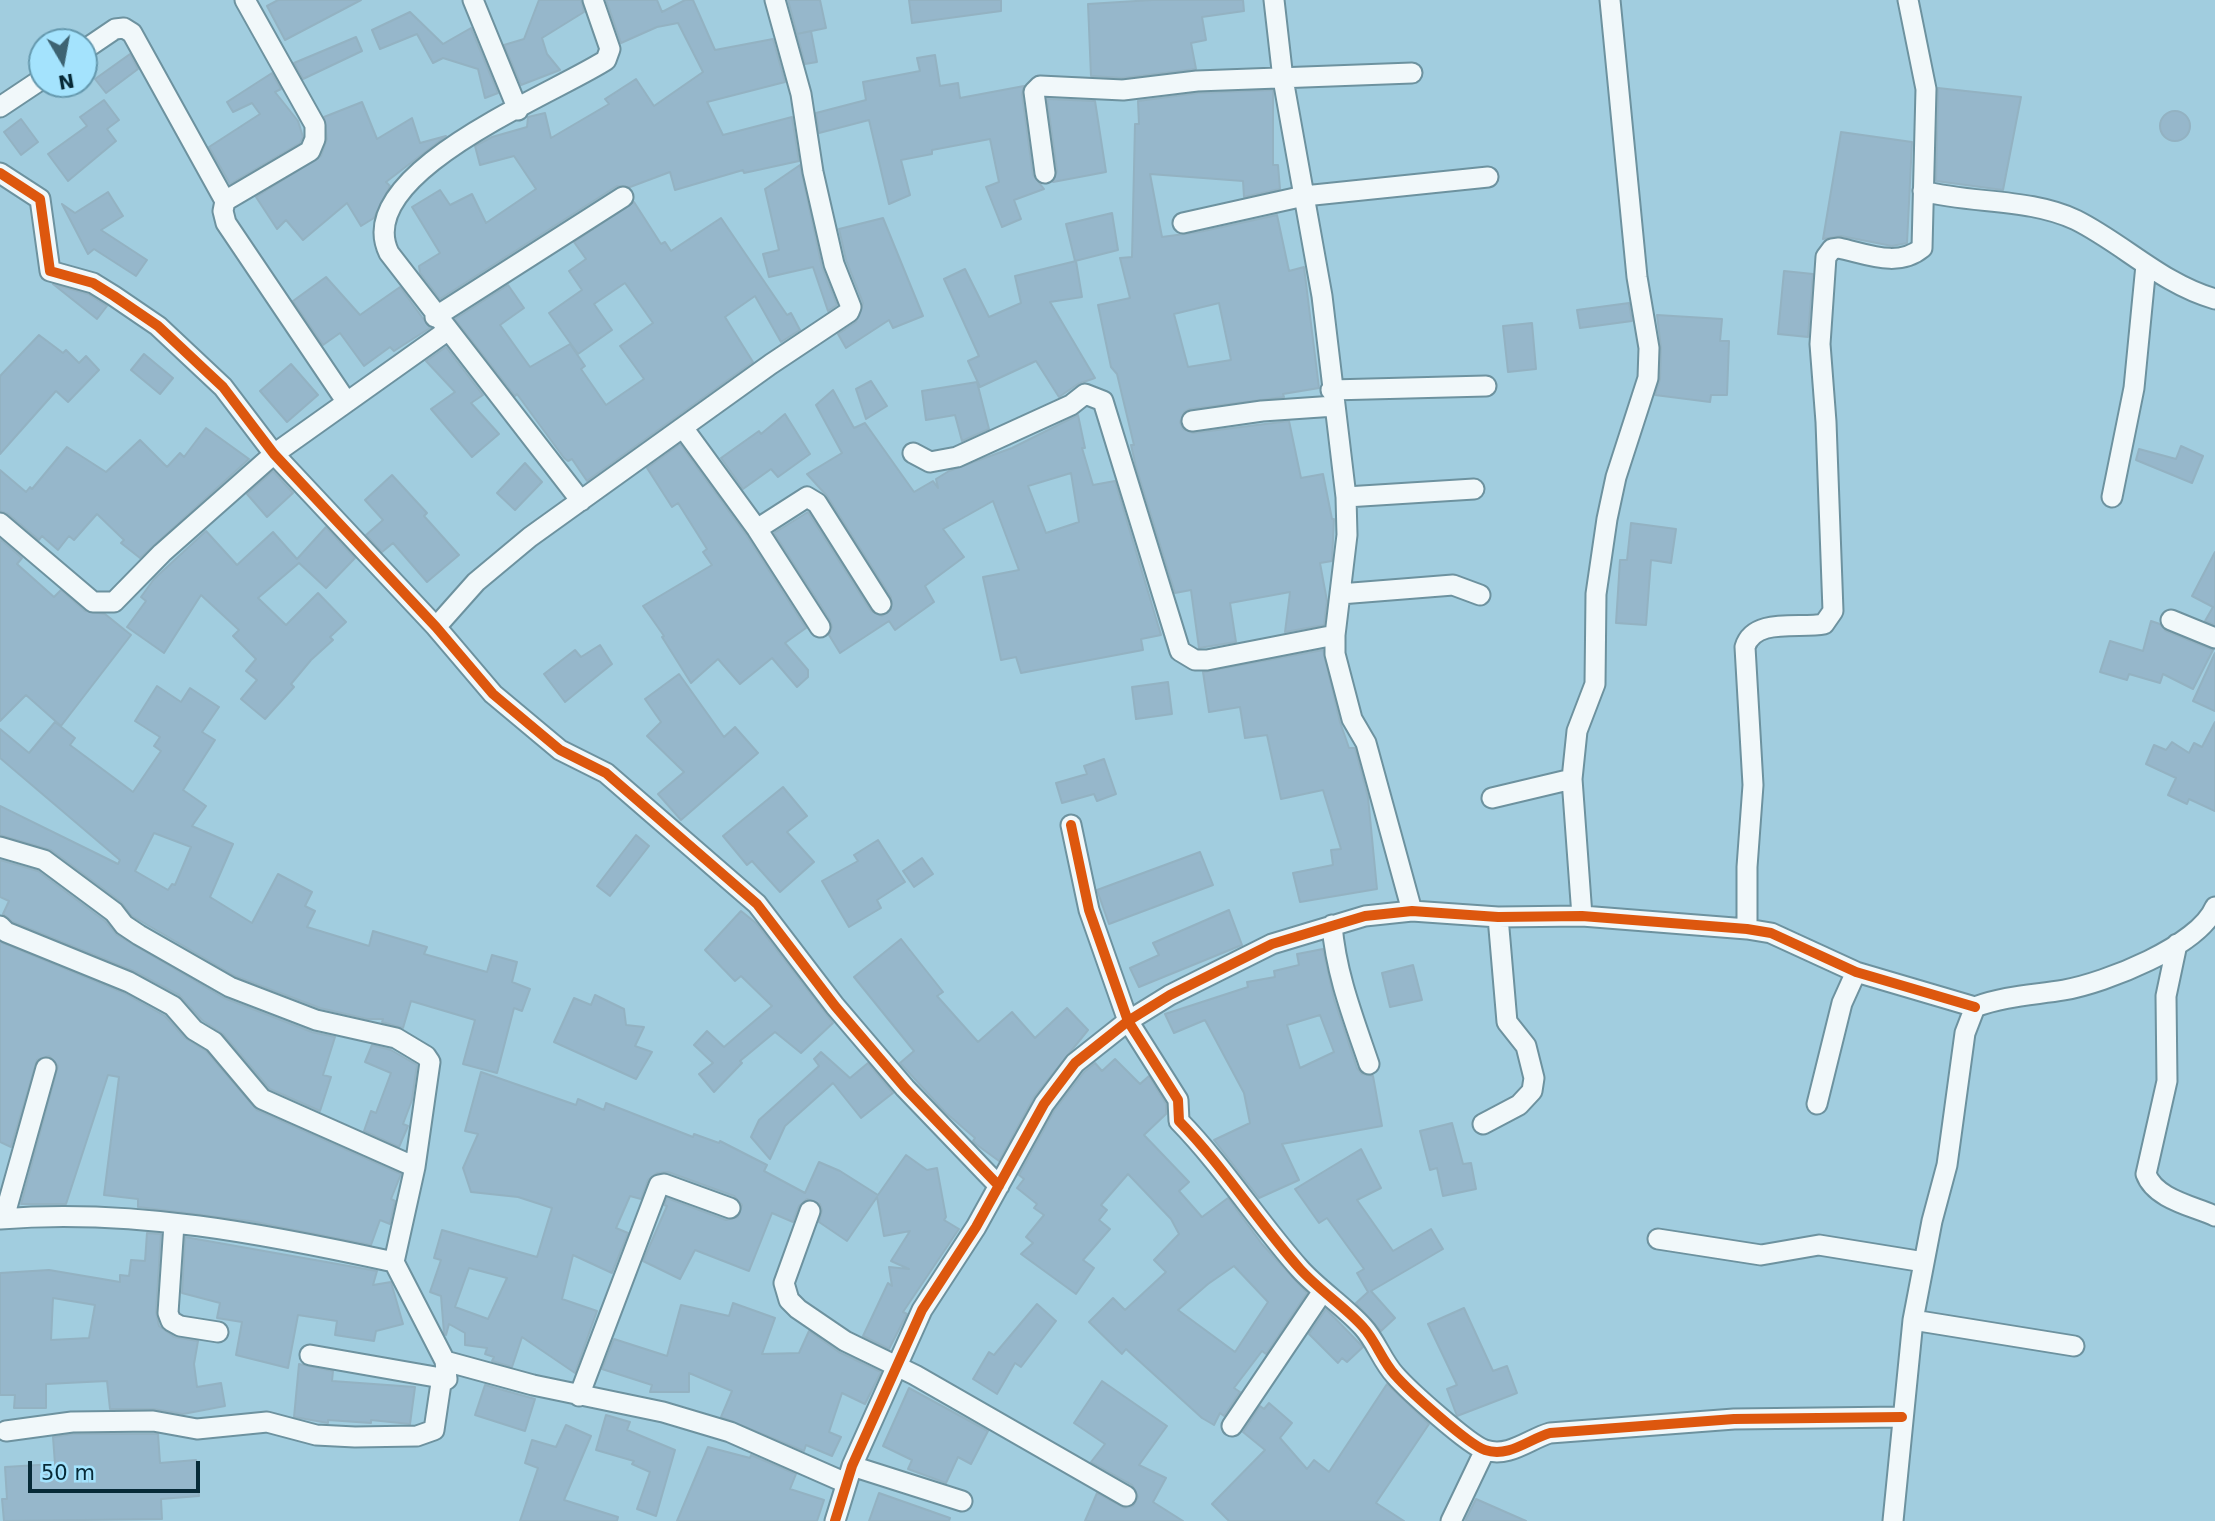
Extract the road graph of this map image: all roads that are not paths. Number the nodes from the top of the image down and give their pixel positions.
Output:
1 (245, 0) edge
2 (473, 0) edge
3 (593, 0) edge
4 (775, 0) edge
5 (1274, 0) edge
6 (1610, 0) edge
7 (1908, 0) edge
8 (98, 41) edge
9 (1412, 73) dead end
10 (1283, 79) junction
11 (28, 88) edge
12 (0, 107) edge
13 (518, 110) junction
14 (0, 173) edge
15 (1045, 173) dead end
16 (1488, 177) dead end
17 (1923, 191) junction
18 (1304, 196) junction
19 (623, 197) dead end
20 (225, 201) junction
21 (1183, 223) dead end
22 (2146, 265) junction
23 (2215, 299) edge
24 (441, 324) junction
25 (1486, 386) dead end
26 (1333, 398) junction
27 (346, 401) junction
28 (1192, 421) dead end
29 (684, 429) junction
30 (913, 453) dead end
31 (274, 454) junction
32 (1474, 489) dead end
33 (1346, 497) junction
34 (2112, 497) dead end
35 (581, 501) junction
36 (0, 523) edge
37 (757, 529) junction
38 (1340, 594) junction
39 (1480, 595) dead end
40 (881, 604) dead end
41 (2171, 620) dead end
42 (436, 626) junction
43 (820, 627) dead end
44 (1335, 635) junction
45 (2215, 638) edge
46 (1572, 779) junction
47 (1492, 798) dead end
48 (1071, 825) dead end
49 (0, 848) edge
50 (1412, 911) junction
51 (2213, 915) edge
52 (1582, 916) junction
53 (1498, 917) junction
54 (1332, 925) junction
55 (0, 926) edge
56 (1747, 929) junction
57 (2177, 944) junction
58 (1856, 972) junction
59 (1975, 1007) junction
60 (1128, 1021) junction
61 (1370, 1064) dead end
62 (46, 1068) dead end
63 (1817, 1104) dead end
64 (1483, 1124) dead end
65 (415, 1167) junction
66 (999, 1186) junction
67 (730, 1208) dead end
68 (810, 1211) dead end
69 (2215, 1216) edge
70 (2, 1219) edge
71 (174, 1224) junction
72 (1658, 1239) dead end
73 (394, 1262) junction
74 (1924, 1262) junction
75 (1324, 1291) junction
76 (1913, 1320) junction
77 (218, 1332) dead end
78 (2074, 1346) dead end
79 (310, 1355) dead end
80 (896, 1367) junction
81 (446, 1370) junction
82 (579, 1396) junction
83 (1902, 1418) junction
84 (1232, 1426) dead end
85 (6, 1431) dead end
86 (1485, 1450) junction
87 (849, 1475) junction
88 (1126, 1496) dead end
89 (962, 1501) dead end
90 (835, 1521) edge
91 (1451, 1521) edge
92 (1893, 1521) edge

1 - 20 street
2 - 13 street
3 - 13 street
4 - 29 street
5 - 10 street
6 - 46 street
7 - 17 street
8 - 20 street
9 - 10 street
10 - 15 street
10 - 18 street
11 - 12 street
13 - 24 street
14 - 31 street
16 - 18 street
17 - 22 street
17 - 56 street
18 - 21 street
18 - 26 street
19 - 24 street
20 - 27 street
22 - 23 street
22 - 34 street
24 - 27 street
24 - 35 street
25 - 26 street
26 - 28 street
26 - 33 street
27 - 31 street
29 - 35 street
29 - 37 street
30 - 44 street
31 - 36 street
31 - 42 street
32 - 33 street
33 - 38 street
35 - 42 street
37 - 40 street
37 - 43 street
38 - 39 street
38 - 44 street
41 - 45 street
42 - 66 street
44 - 50 street
46 - 47 street
46 - 52 street
48 - 60 street
49 - 65 street
50 - 53 street
50 - 54 street
51 - 57 street
52 - 53 street
52 - 56 street
53 - 64 street
54 - 60 street
54 - 61 street
55 - 65 street
56 - 58 street
57 - 59 street
57 - 69 street
58 - 59 street
58 - 63 street
59 - 74 street
60 - 66 street
60 - 75 street
62 - 70 street
65 - 73 street
66 - 80 street
67 - 82 street
68 - 80 street
70 - 71 street
71 - 73 street
71 - 77 street
72 - 74 street
73 - 81 street
74 - 76 street
75 - 84 street
75 - 86 street
76 - 78 street
76 - 83 street
79 - 81 street
80 - 87 street
80 - 88 street
81 - 82 street
81 - 85 street
82 - 87 street
83 - 86 street
83 - 92 street
86 - 91 street
87 - 89 street
87 - 90 street

